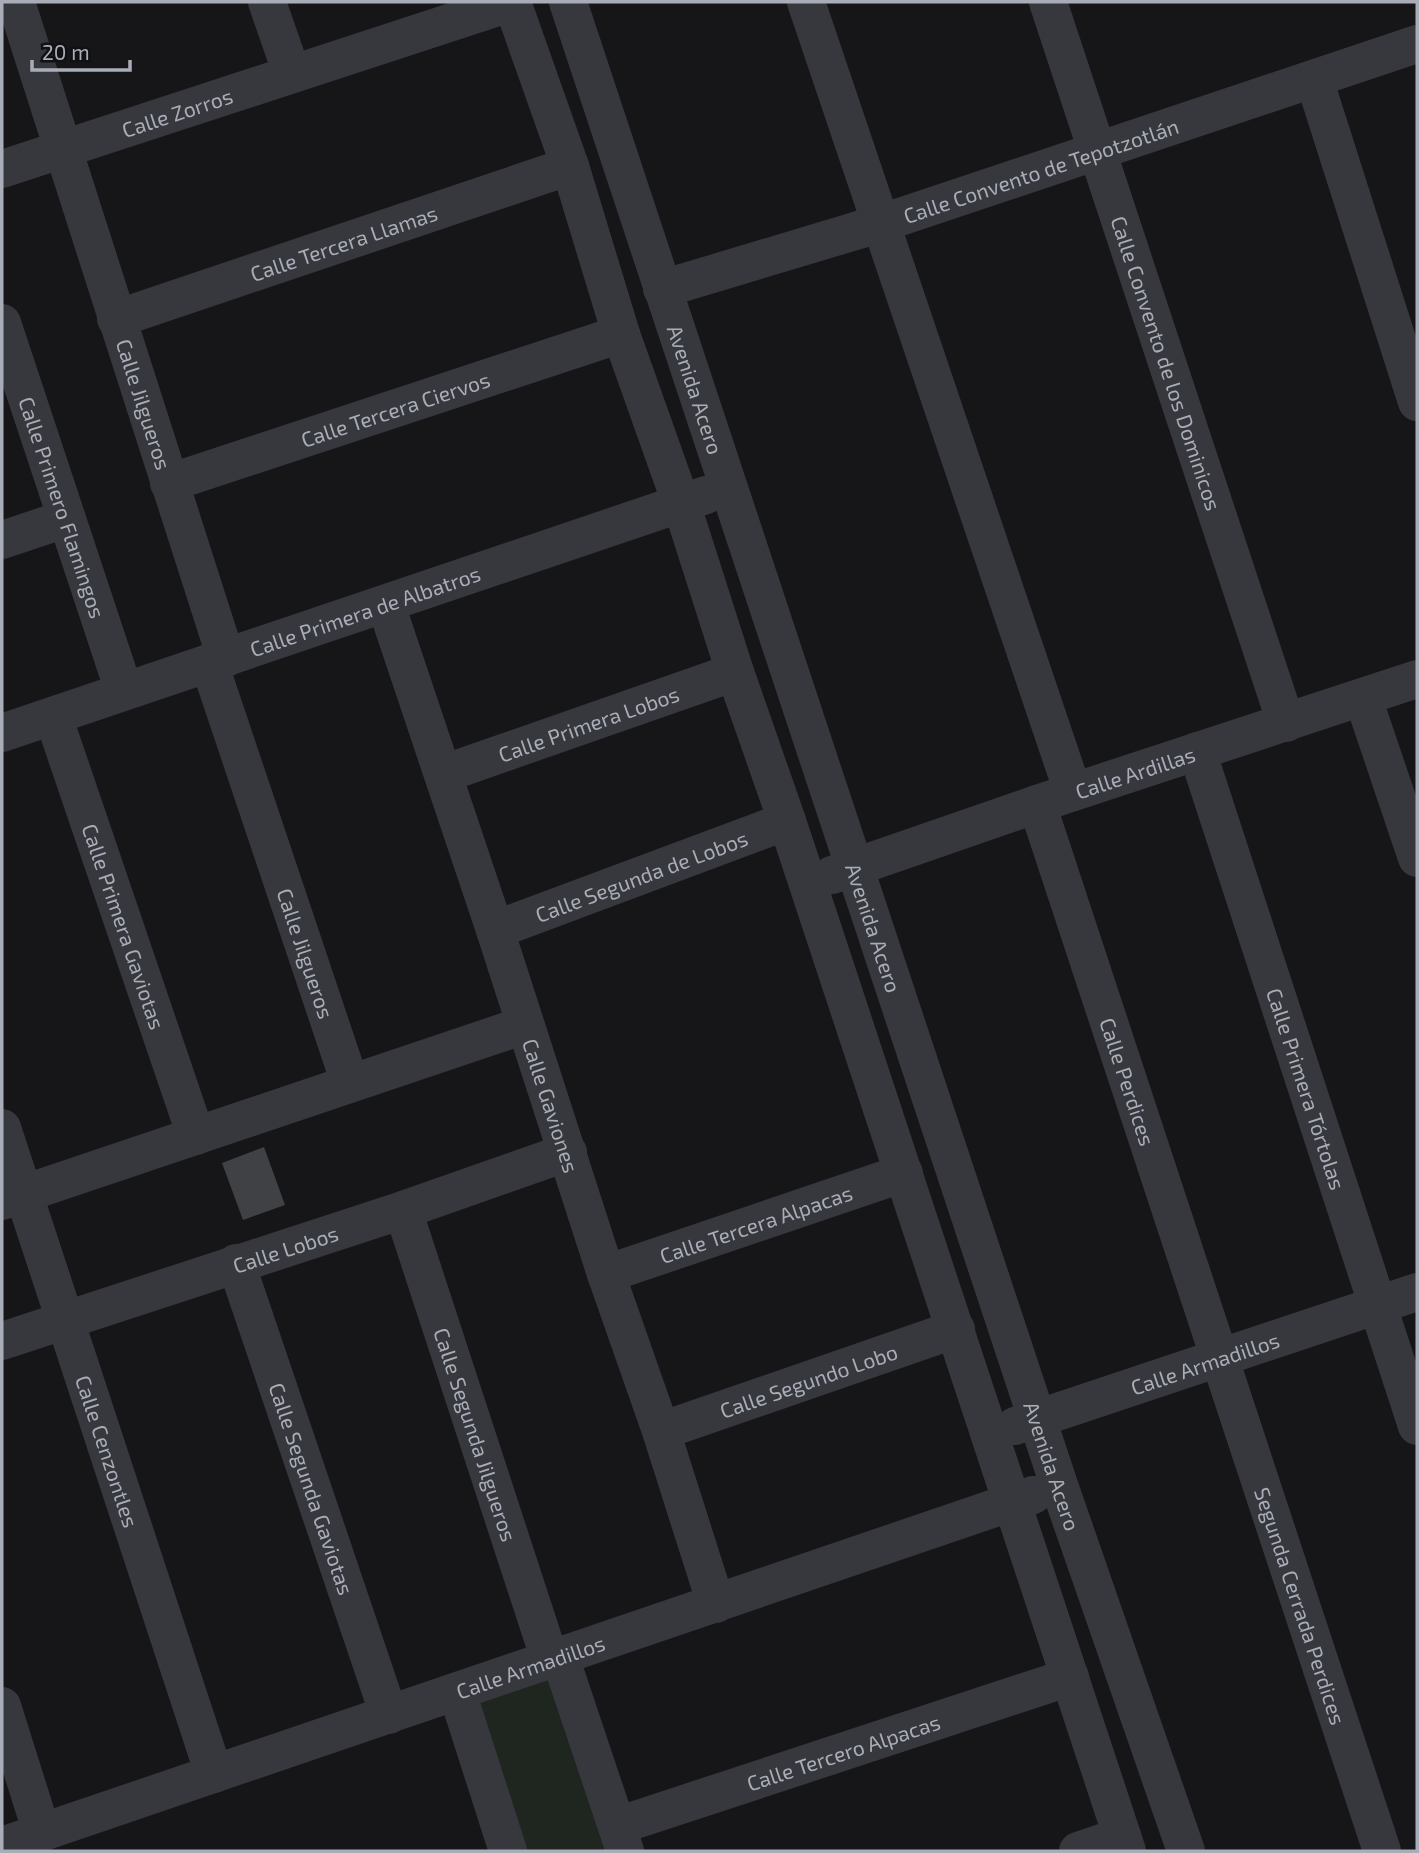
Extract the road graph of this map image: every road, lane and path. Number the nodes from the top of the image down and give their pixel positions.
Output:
1 (16, 2) edge
2 (267, 2) edge
3 (513, 2) edge
4 (568, 2) edge
5 (806, 2) edge
6 (1048, 2) edge
7 (1417, 44) edge
8 (292, 74) junction
9 (1314, 79) junction
10 (63, 149) junction
11 (1097, 150) junction
12 (570, 166) junction
13 (2, 169) edge
14 (882, 223) junction
15 (662, 289) junction
16 (116, 319) junction
17 (621, 334) junction
18 (5, 344) edge
19 (1417, 402) edge
20 (169, 483) junction
21 (730, 486) junction
22 (681, 503) junction
23 (65, 519) junction
24 (2, 540) edge
25 (386, 605) junction
26 (218, 661) junction
27 (735, 672) junction
28 (1417, 679) edge
29 (124, 691) junction
30 (1363, 698) junction
31 (53, 716) junction
32 (1286, 723) junction
33 (2, 733) edge
34 (1197, 751) junction
35 (443, 774) junction
36 (1073, 792) junction
37 (1037, 804) junction
38 (787, 821) junction
39 (1417, 858) edge
40 (854, 866) junction
41 (808, 884) junction
42 (495, 930) junction
43 (525, 1025) junction
44 (351, 1083) junction
45 (2, 1128) edge
46 (196, 1136) junction
47 (568, 1152) junction
48 (904, 1173) junction
49 (13, 1197) edge
50 (403, 1210) junction
51 (236, 1263) junction
52 (606, 1274) junction
53 (1417, 1292) edge
54 (1378, 1307) junction
55 (64, 1321) junction
56 (956, 1329) junction
57 (2, 1341) edge
58 (1218, 1359) junction
59 (1038, 1418) junction
60 (1417, 1426) edge
61 (661, 1431) junction
62 (990, 1436) junction
63 (1059, 1485) junction
64 (1012, 1504) junction
65 (716, 1604) junction
66 (555, 1659) junction
67 (1070, 1677) junction
68 (457, 1692) junction
69 (2, 1706) edge
70 (389, 1715) junction
71 (214, 1774) junction
72 (621, 1839) edge
73 (17, 1844) edge
74 (1125, 1844) edge
75 (508, 1851) edge
76 (1077, 1851) edge
77 (1186, 1851) edge
78 (1382, 1851) edge

1 - 10 street, Calle Jilgueros
2 - 8 street
3 - 8 street, Calle Zorros
3 - 12 street
4 - 15 street, Avenida Acero
5 - 14 street
6 - 11 street, Calle Convento de los Dominicos
7 - 9 street, Calle Convento de Tepotzotlán
8 - 10 street, Calle Zorros
9 - 11 street, Calle Convento de Tepotzotlán
9 - 19 street
10 - 13 street, Calle Zorros
10 - 16 street, Calle Jilgueros
11 - 14 street, Calle Convento de Tepotzotlán
11 - 32 street, Calle Convento de los Dominicos
12 - 16 street, Calle Tercera Llamas
12 - 17 street
14 - 15 street, Calle Convento de Tepotzotlán
14 - 36 street
15 - 21 street, Avenida Acero
16 - 20 street, Calle Jilgueros
17 - 20 street, Calle Tercera Ciervos
17 - 22 street
18 - 23 street, Calle Primero Flamingos
20 - 26 street, Calle Jilgueros
21 - 22 street, Calle Primera de Albatros
21 - 40 street, Avenida Acero
22 - 25 street, Calle Primera de Albatros
22 - 27 street
23 - 24 street
23 - 29 street, Calle Primero Flamingos
25 - 26 street, Calle Primera de Albatros
25 - 35 street, Calle Gaviones
26 - 29 street, Calle Primera de Albatros
26 - 44 street, Calle Jilgueros
27 - 35 street, Calle Primera Lobos
27 - 38 street
28 - 30 street, Calle Ardillas
29 - 31 street, Calle Primera de Albatros
30 - 32 street, Calle Ardillas
30 - 39 street
31 - 33 street, Calle Primera de Albatros
31 - 46 street, Calle Primera Gaviotas
32 - 34 street, Calle Ardillas
34 - 36 street, Calle Ardillas
34 - 54 street, Calle Primera Tórtolas
35 - 42 street, Calle Gaviones
36 - 37 street, Calle Ardillas
37 - 40 street, Calle Ardillas
37 - 58 street, Calle Perdices
38 - 41 street
38 - 42 street, Calle Segunda de Lobos
40 - 41 street, Calle Ardillas
40 - 59 street, Avenida Acero
41 - 48 street
42 - 43 street, Calle Gaviones
43 - 44 street
43 - 47 street, Calle Gaviones
44 - 46 street
45 - 49 street, Calle Cenzontles
46 - 49 street
47 - 50 street, Calle Lobos
47 - 52 street, Calle Gaviones
48 - 52 street, Calle Tercera Alpacas
48 - 56 street
49 - 55 street, Calle Cenzontles
50 - 51 street, Calle Lobos
50 - 66 street, Calle Segunda Jilgueros
51 - 55 street, Calle Lobos
51 - 70 street, Calle Segunda Gaviotas
52 - 61 street, Calle Gaviones
53 - 54 street, Calle Armadillos
54 - 58 street, Calle Armadillos
54 - 60 street, Calle Primera Tórtolas
55 - 57 street, Calle Lobos
55 - 71 street, Calle Cenzontles
56 - 61 street, Calle Segundo Lobo
56 - 62 street
58 - 59 street, Calle Armadillos
58 - 78 street, Segunda Cerrada Perdices
59 - 62 street, Calle Armadillos
59 - 63 street, Avenida Acero
61 - 65 street, Calle Gaviones
62 - 64 street
63 - 64 street, Calle Armadillos
63 - 77 street, Avenida Acero
64 - 65 street, Calle Armadillos
64 - 67 street
65 - 66 street, Calle Armadillos
66 - 68 street, Calle Armadillos
66 - 72 street, Calle Segunda Jilgueros
67 - 72 street, Calle Tercero Alpacas
67 - 74 street
68 - 70 street, Calle Armadillos
68 - 75 street
69 - 73 street
70 - 71 street, Calle Armadillos
71 - 73 street, Calle Armadillos
74 - 76 street

